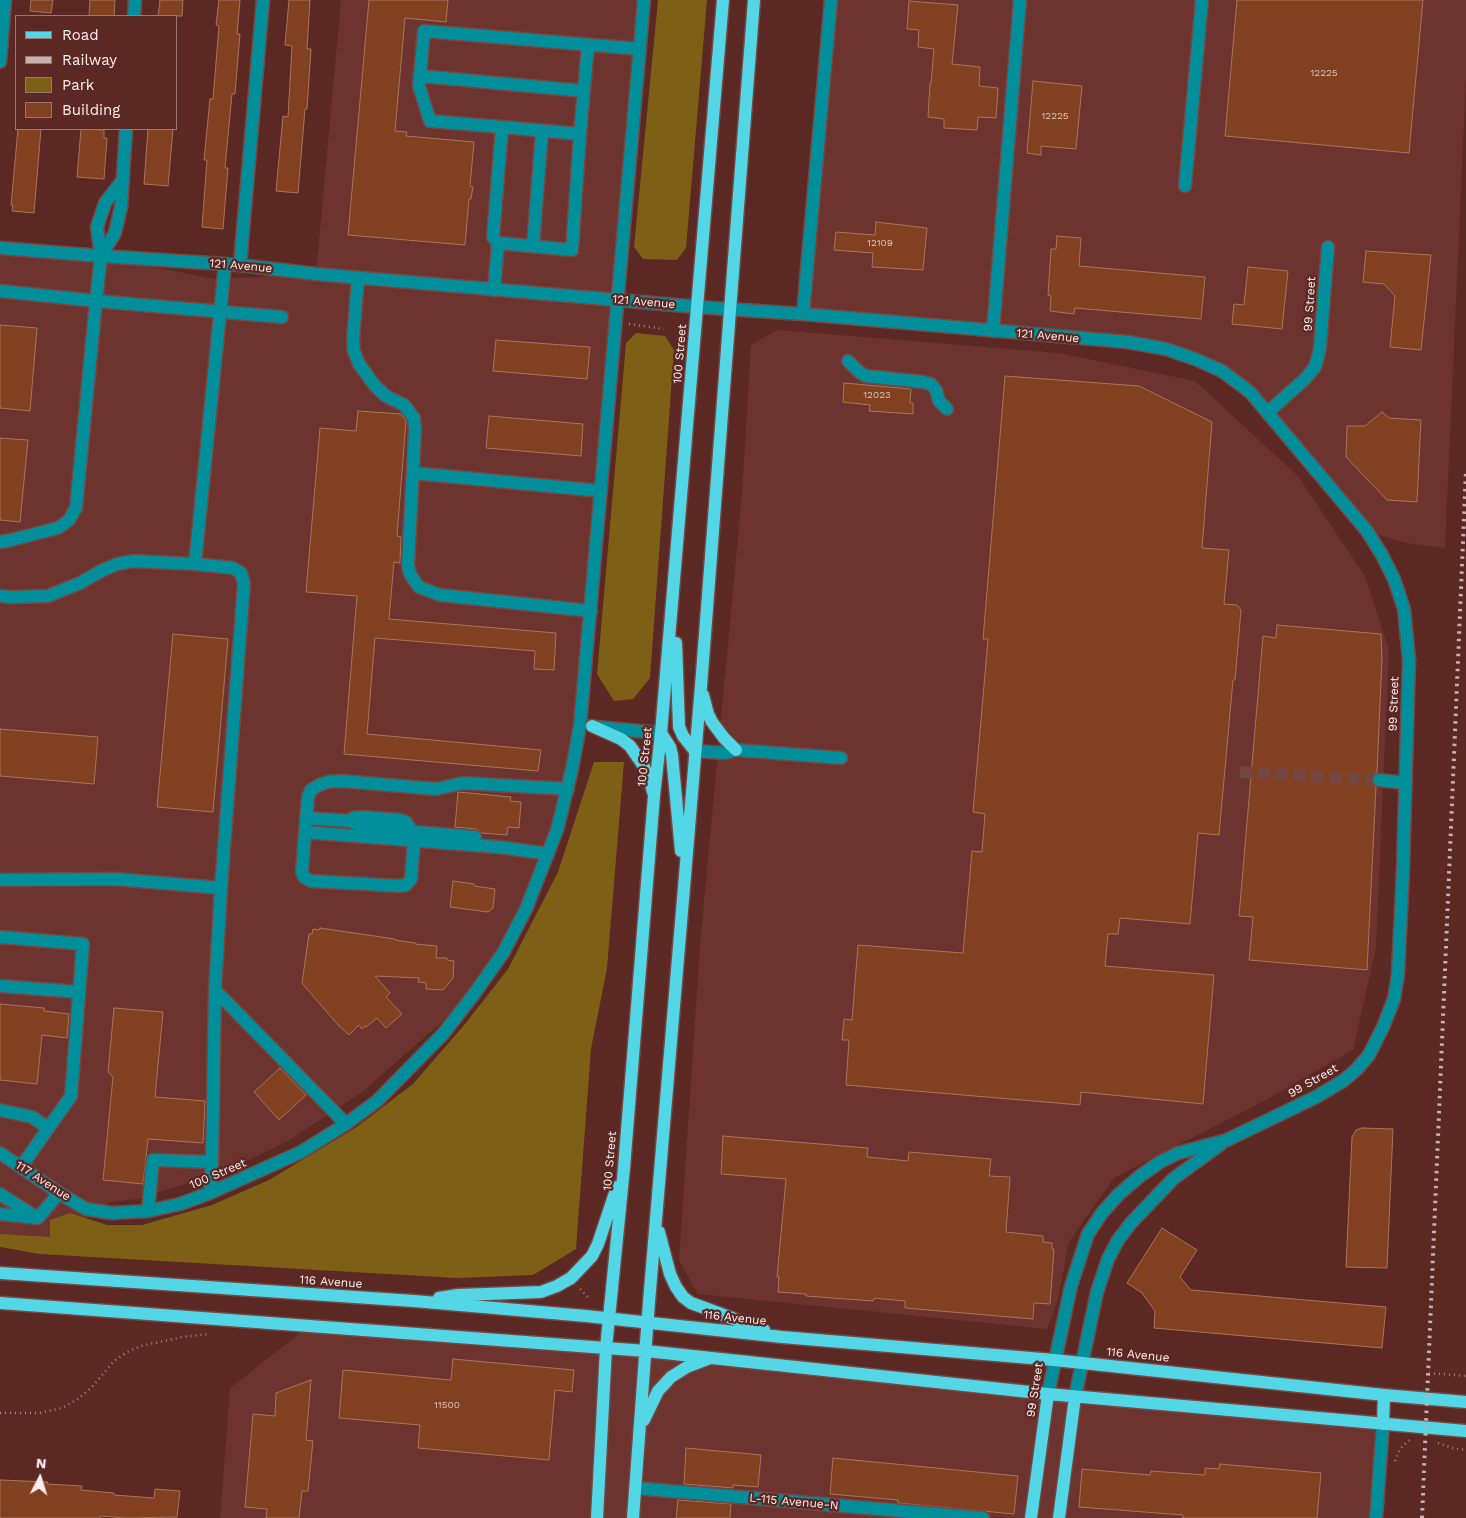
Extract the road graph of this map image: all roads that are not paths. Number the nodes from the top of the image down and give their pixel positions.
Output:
1 (5, 0) edge
2 (135, 0) edge
3 (263, 0) edge
4 (644, 0) edge
5 (723, 0) edge
6 (754, 0) edge
7 (831, 0) edge
8 (1020, 0) edge
9 (1202, 0) edge
10 (134, 15) edge
11 (588, 45) junction
12 (640, 49) junction
13 (0, 62) edge
14 (420, 76) junction
15 (584, 91) junction
16 (502, 127) junction
17 (126, 130) edge
18 (542, 131) junction
19 (580, 134) junction
20 (122, 181) junction
21 (1185, 186) dead end
22 (498, 243) junction
23 (533, 246) junction
24 (1328, 247) dead end
25 (0, 248) edge
26 (101, 256) junction
27 (225, 264) junction
28 (240, 265) junction
29 (358, 278) junction
30 (494, 290) junction
31 (0, 291) edge
32 (618, 300) junction
33 (96, 301) junction
34 (698, 307) junction
35 (729, 309) junction
36 (220, 311) junction
37 (804, 314) junction
38 (282, 317) dead end
39 (993, 332) junction
40 (848, 360) dead end
41 (947, 410) dead end
42 (1268, 412) junction
43 (413, 473) junction
44 (601, 490) junction
45 (0, 542) edge
46 (194, 564) junction
47 (673, 588) junction
48 (0, 596) edge
49 (591, 611) junction
50 (700, 686) junction
51 (586, 726) junction
52 (662, 733) junction
53 (736, 750) junction
54 (695, 751) junction
55 (841, 758) dead end
56 (1379, 780) tunnel mouth
57 (1406, 783) junction
58 (568, 789) junction
59 (654, 796) junction
60 (306, 818) junction
61 (305, 832) junction
62 (411, 836) junction
63 (548, 854) junction
64 (0, 880) edge
65 (684, 881) junction
66 (220, 888) junction
67 (0, 937) edge
68 (0, 986) edge
69 (214, 990) junction
70 (79, 992) junction
71 (0, 1110) edge
72 (346, 1124) junction
73 (48, 1128) junction
74 (1227, 1140) junction
75 (0, 1153) edge
76 (212, 1162) junction
77 (21, 1167) junction
78 (624, 1168) junction
79 (59, 1193) junction
80 (210, 1193) junction
81 (0, 1194) edge
82 (86, 1209) joint
83 (148, 1211) junction
84 (0, 1214) edge
85 (38, 1218) junction
86 (657, 1222) junction
87 (0, 1272) edge
88 (414, 1301) junction
89 (0, 1303) edge
90 (609, 1319) junction
91 (648, 1323) junction
92 (782, 1337) junction
93 (606, 1348) junction
94 (646, 1351) junction
95 (711, 1358) junction
96 (1054, 1360) junction
97 (1082, 1363) junction
98 (1048, 1394) junction
99 (1384, 1395) junction
100 (1075, 1397) junction
101 (1466, 1402) edge
102 (1383, 1424) junction
103 (1466, 1431) edge
104 (638, 1436) junction
105 (635, 1488) junction
106 (597, 1518) edge
107 (633, 1518) edge
108 (983, 1518) edge
109 (1031, 1518) edge
110 (1059, 1518) edge
111 (1376, 1518) edge

1 - 13 street
2 - 10 street
3 - 28 street
4 - 12 street, 100 Street
5 - 34 main road, 100 Street
6 - 35 main road
7 - 37 street
8 - 39 street
9 - 21 street
11 - 12 street
11 - 14 street
11 - 15 street
12 - 32 street, 100 Street
14 - 15 street
14 - 16 street
15 - 19 street
16 - 18 street
16 - 22 street
17 - 20 street
18 - 19 street
18 - 23 street
19 - 23 street
20 - 26 street
20 - 26 street
22 - 23 street
22 - 30 street
24 - 42 street, 99 Street
25 - 26 street, 121 Avenue
26 - 27 street, 121 Avenue
26 - 33 street
27 - 28 street, 121 Avenue
27 - 36 street
28 - 29 street, 121 Avenue
29 - 30 street, 121 Avenue
29 - 43 street
30 - 32 street, 121 Avenue
31 - 33 street
32 - 34 street, 121 Avenue
32 - 44 street, 100 Street
33 - 36 street
33 - 45 street
34 - 35 street, 121 Avenue
34 - 47 main road, 100 Street
35 - 37 street, 121 Avenue
35 - 50 main road
36 - 38 street
36 - 46 street
37 - 39 street, 121 Avenue
39 - 42 street, 121 Avenue
40 - 41 street
42 - 57 street, 99 Street
43 - 44 street
43 - 49 street
44 - 49 street, 100 Street
46 - 48 street
46 - 66 street
47 - 52 main road, 100 Street
47 - 54 main road
49 - 51 street, 100 Street
50 - 53 main road
50 - 54 main road
51 - 52 street
51 - 58 street, 100 Street
51 - 59 main road
52 - 59 main road, 100 Street
52 - 65 main road
53 - 54 street
53 - 55 street
54 - 65 main road
56 - 57 street
57 - 74 street, 99 Street
58 - 60 street
58 - 63 street, 100 Street
59 - 78 main road, 100 Street
60 - 61 street
60 - 62 street
61 - 62 street
61 - 62 street
62 - 63 street
63 - 72 street, 100 Street
64 - 66 street
65 - 86 main road
66 - 69 street
67 - 70 street
68 - 70 street
69 - 72 street
69 - 76 street
70 - 73 street
71 - 73 street
72 - 80 street, 100 Street
73 - 77 street
74 - 96 street, 99 Street
74 - 97 street, 99 Street
75 - 77 street, 117 Avenue
76 - 80 street
76 - 83 street
77 - 79 street, 117 Avenue
78 - 88 main road
78 - 90 main road, 100 Street
79 - 82 street, 117 Avenue
79 - 85 street
80 - 83 street, 100 Street
81 - 85 street
82 - 83 street, 100 Street
84 - 85 street
86 - 91 main road
86 - 92 main road
87 - 88 main road, 116 Avenue
88 - 90 main road, 116 Avenue
89 - 93 main road
90 - 91 main road, 116 Avenue
90 - 93 main road, 100 Street
91 - 92 main road, 116 Avenue
91 - 94 main road
92 - 96 main road, 116 Avenue
93 - 94 main road
93 - 106 main road, 100 Street
94 - 95 main road
94 - 104 main road
95 - 98 main road
95 - 104 main road
96 - 97 main road, 116 Avenue
96 - 98 street, 99 Street
97 - 99 main road, 116 Avenue
97 - 100 street, 99 Street
98 - 100 main road
98 - 109 main road, 99 Street
99 - 101 main road, 116 Avenue
99 - 102 main road
100 - 102 main road
100 - 110 main road, 99 Street
102 - 103 main road
102 - 111 street
104 - 105 main road
105 - 107 main road
105 - 108 street, L-115 Avenue-N

